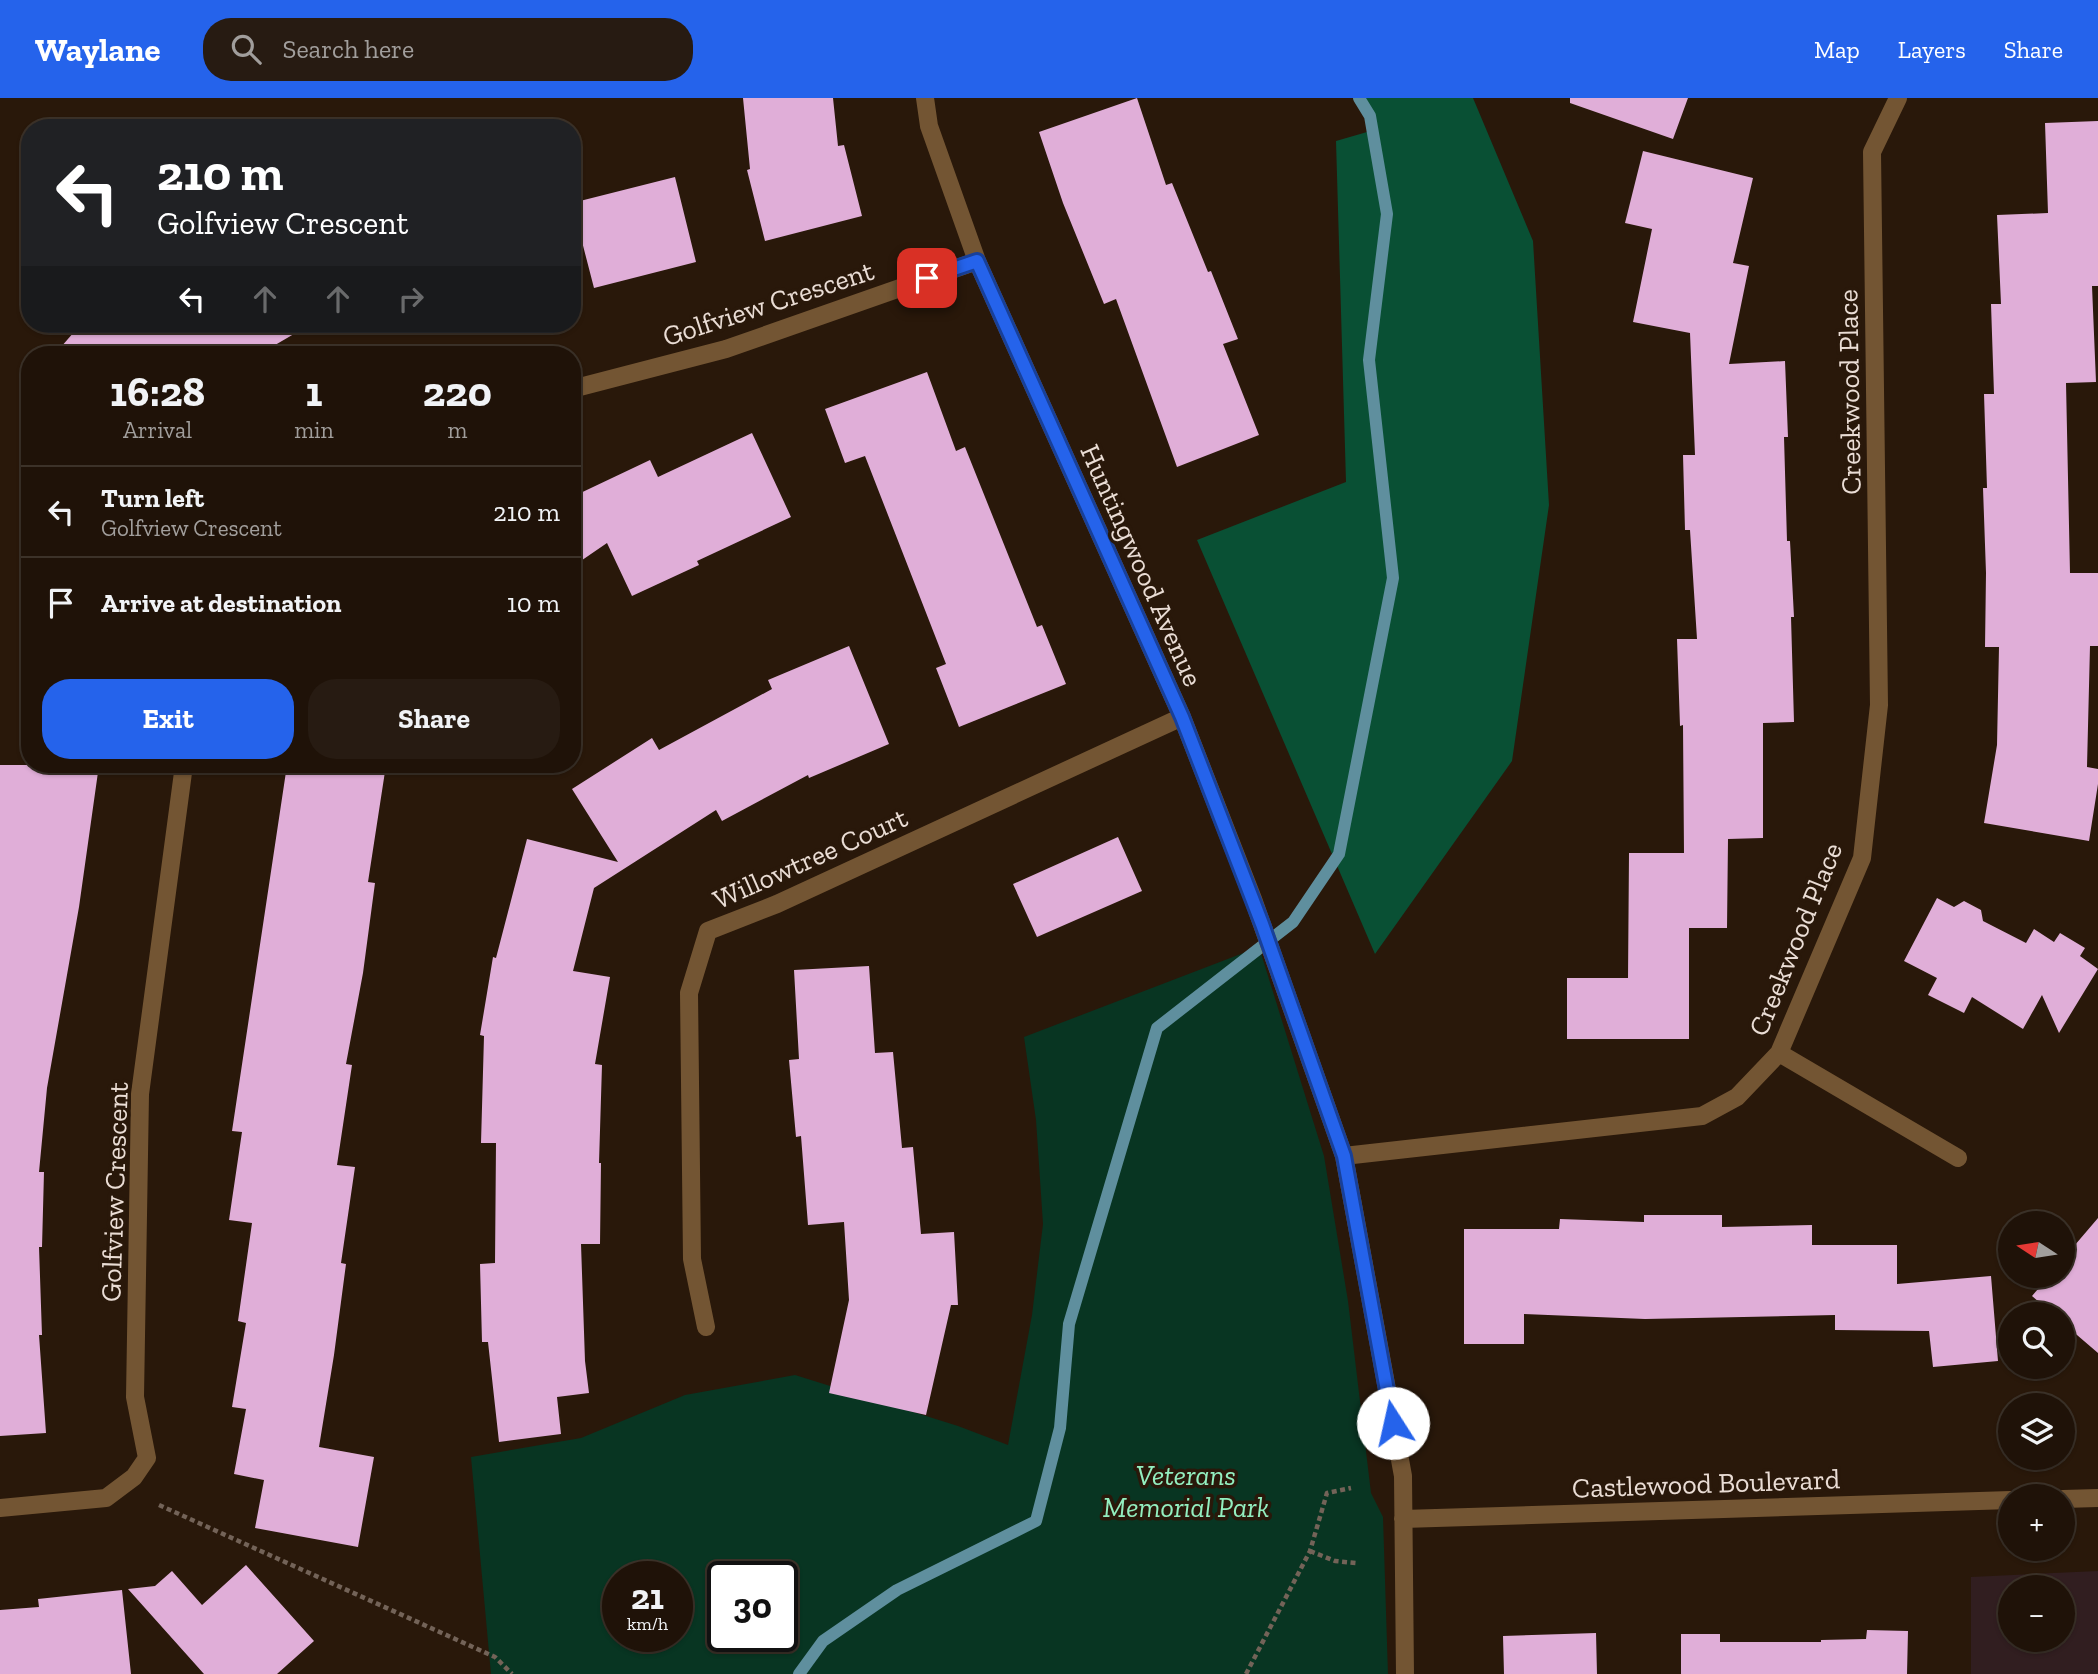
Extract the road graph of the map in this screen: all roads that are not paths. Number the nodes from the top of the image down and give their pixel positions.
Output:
1 (925, 98) edge
2 (1898, 98) edge
3 (977, 261) junction
4 (581, 387) edge
5 (1182, 717) junction
6 (183, 773) edge
7 (1779, 1053) junction
8 (1344, 1156) junction
9 (1958, 1158) dead end
10 (706, 1327) dead end
11 (2098, 1498) edge
12 (2075, 1499) edge
13 (1998, 1500) edge
14 (0, 1508) edge
15 (1403, 1519) junction
16 (1405, 1674) edge

1 - 3 street, Huntingwood Avenue
2 - 7 street, Creekwood Place
3 - 4 street, Golfview Crescent
3 - 5 street, Huntingwood Avenue
5 - 8 street, Huntingwood Avenue
5 - 10 street, Willowtree Court
6 - 14 street, Golfview Crescent
7 - 8 street, Creekwood Place
7 - 9 street
8 - 15 street, Huntingwood Avenue
11 - 12 street
13 - 15 street, Castlewood Boulevard
15 - 16 street, Huntingwood Avenue

